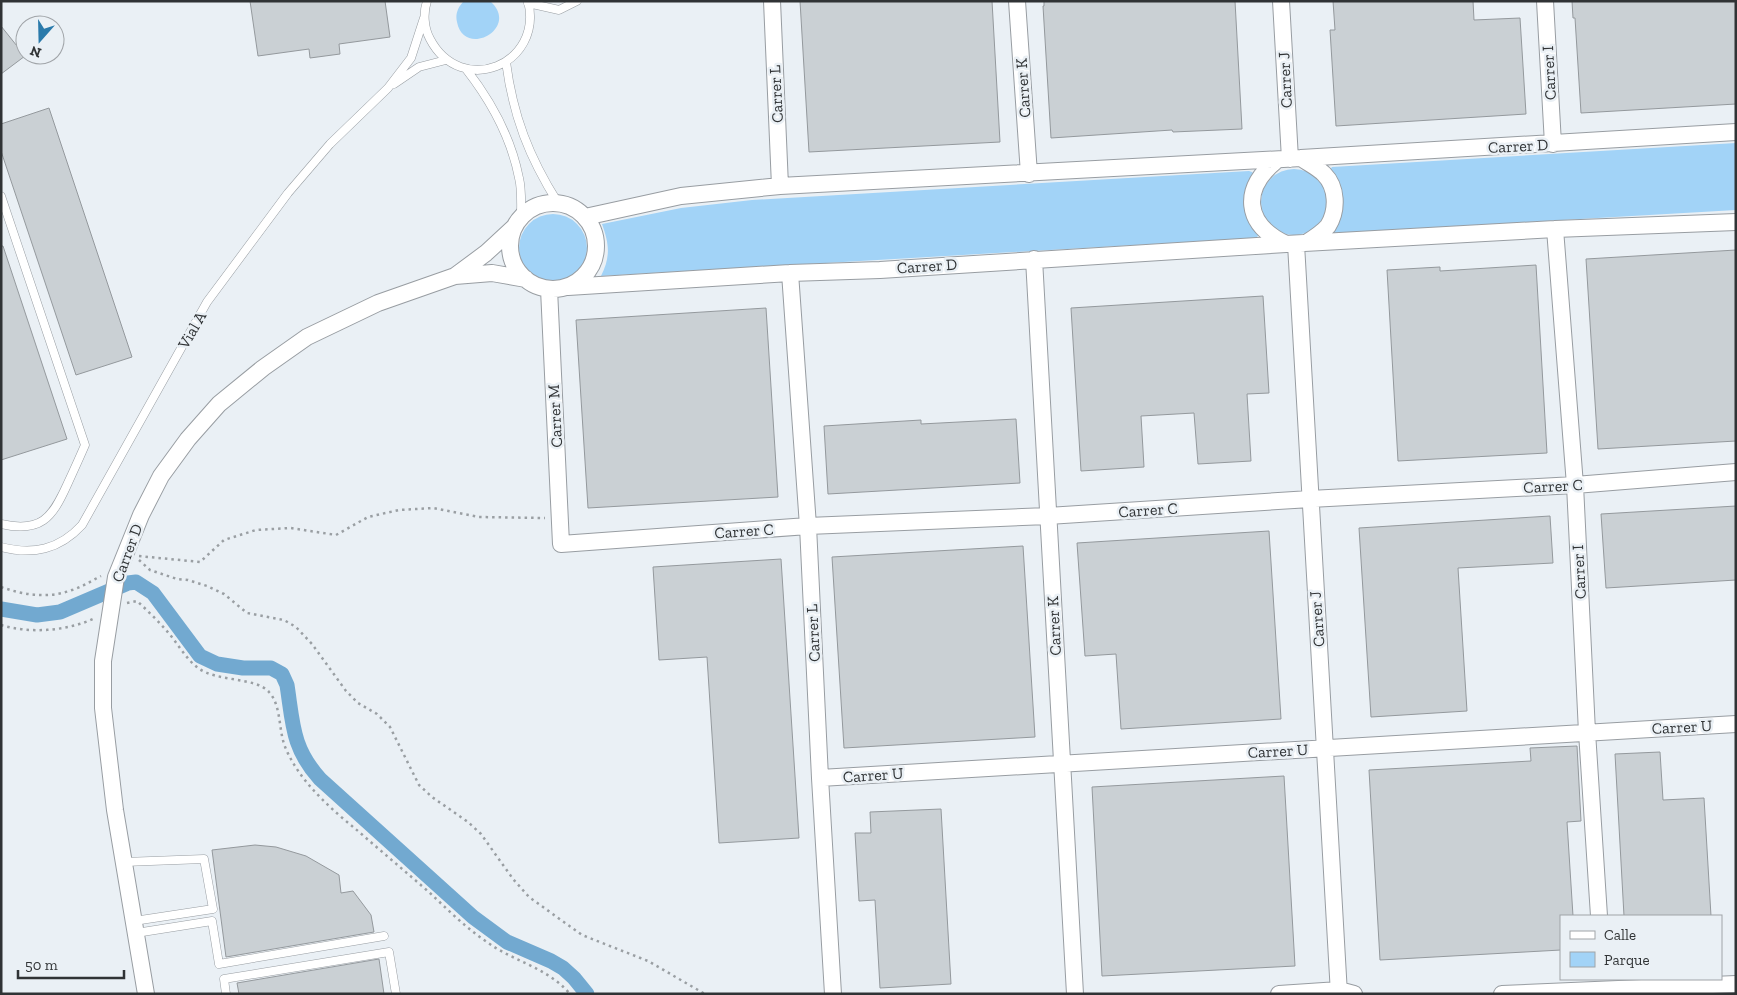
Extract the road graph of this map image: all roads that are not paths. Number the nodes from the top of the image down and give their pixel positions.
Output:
1 (427, 1) edge
2 (577, 1) edge
3 (772, 1) edge
4 (1017, 1) edge
5 (1281, 1) edge
6 (1545, 1) edge
7 (528, 2) edge
8 (424, 18) junction
9 (446, 60) junction
10 (506, 62) junction
11 (466, 69) junction
12 (388, 88) junction
13 (1736, 132) edge
14 (1553, 144) junction
15 (1289, 159) junction
16 (1029, 174) junction
17 (780, 186) junction
18 (1, 196) edge
19 (558, 203) junction
20 (585, 217) junction
21 (517, 222) junction
22 (1736, 222) edge
23 (1555, 229) junction
24 (1296, 244) junction
25 (1034, 259) junction
26 (790, 273) junction
27 (455, 276) junction
28 (526, 280) junction
29 (568, 287) junction
30 (549, 289) junction
31 (1736, 472) edge
32 (1574, 485) junction
33 (1310, 499) junction
34 (1048, 516) junction
35 (1, 524) edge
36 (808, 526) junction
37 (560, 544) joint
38 (1, 547) edge
39 (1736, 724) edge
40 (1587, 732) junction
41 (1326, 748) junction
42 (1062, 763) junction
43 (820, 778) junction
44 (124, 862) junction
45 (1599, 915) edge
46 (135, 927) junction
47 (384, 936) dead end
48 (1736, 984) edge
49 (1603, 987) edge
50 (1344, 992) edge
51 (146, 994) edge
52 (226, 994) edge
53 (396, 994) edge
54 (833, 994) edge
55 (1075, 994) edge
56 (1279, 994) edge
57 (1502, 994) edge

1 - 8 lane, Vial A
2 - 7 lane
3 - 17 street, Carrer L
4 - 16 street, Carrer K
5 - 15 street, Carrer J
6 - 14 street, Carrer I
7 - 10 lane
8 - 9 lane
8 - 12 lane, Vial A
9 - 11 lane
9 - 12 lane, Vial A
10 - 11 lane
10 - 19 lane
11 - 21 lane
12 - 38 lane, Vial A
13 - 14 street, Carrer D
14 - 15 street, Carrer D
15 - 16 street, Carrer D
15 - 24 street
15 - 24 street
16 - 17 street, Carrer D
17 - 20 street, Carrer D
18 - 35 lane
19 - 20 street
19 - 21 street
20 - 29 street
21 - 27 street, Carrer D
21 - 28 street
22 - 23 street, Carrer D
23 - 24 street, Carrer D
23 - 32 street, Carrer I
24 - 25 street, Carrer D
24 - 33 street, Carrer J
25 - 26 street, Carrer D
25 - 34 street, Carrer K
26 - 29 street, Carrer D
26 - 36 street, Carrer L
27 - 28 street, Carrer D
27 - 44 street, Carrer D
28 - 30 street
29 - 30 street
30 - 37 street, Carrer M
31 - 32 street, Carrer C
32 - 33 street, Carrer C
32 - 40 street, Carrer I
33 - 34 street, Carrer C
33 - 41 street, Carrer J
34 - 36 street, Carrer C
34 - 42 street, Carrer K
36 - 37 street, Carrer C
36 - 43 street, Carrer L
39 - 40 street, Carrer U
40 - 41 street, Carrer U
40 - 45 street, Carrer I
41 - 42 street, Carrer U
41 - 50 street, Carrer J
42 - 43 street, Carrer U
42 - 55 street, Carrer K
43 - 54 street, Carrer L
44 - 46 street, Carrer D
44 - 46 lane
46 - 47 lane
46 - 51 street, Carrer D
48 - 49 street
49 - 57 street
50 - 56 street
52 - 53 lane

